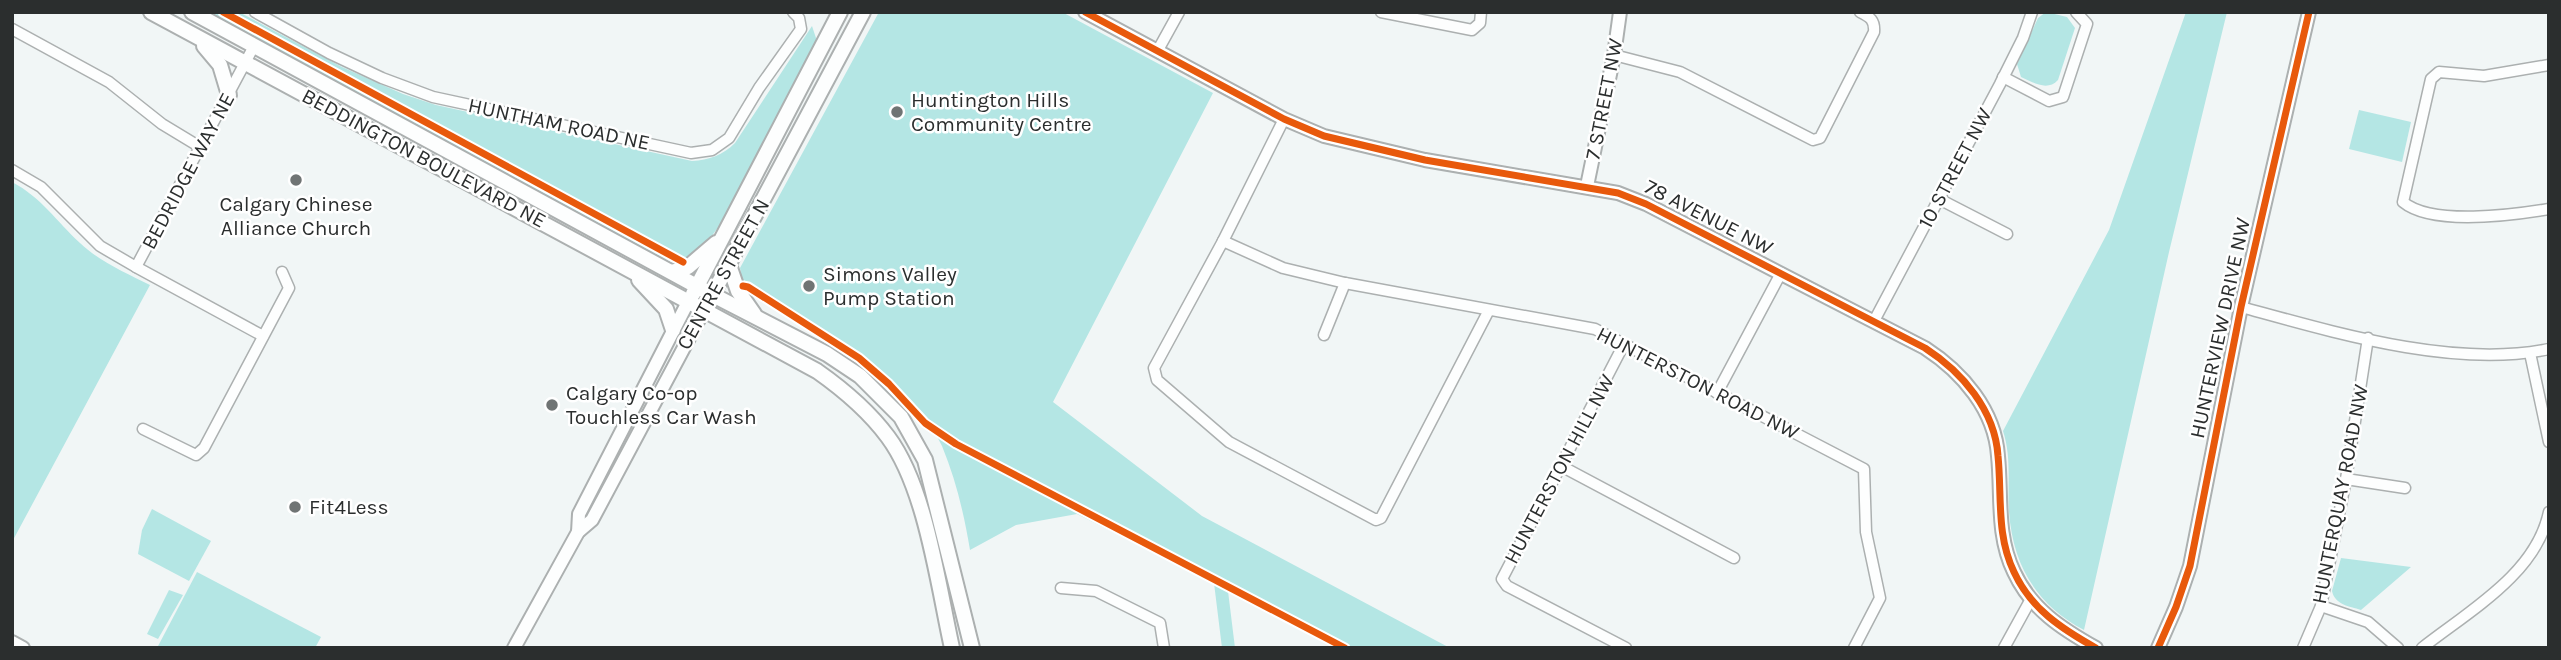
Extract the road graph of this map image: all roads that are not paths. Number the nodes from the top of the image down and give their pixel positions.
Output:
1 (151, 12) edge
2 (192, 12) edge
3 (255, 12) edge
4 (793, 12) edge
5 (840, 12) edge
6 (863, 12) edge
7 (1085, 12) edge
8 (1179, 12) edge
9 (1381, 12) edge
10 (1482, 12) edge
11 (1620, 12) edge
12 (1860, 12) edge
13 (2032, 12) edge
14 (2076, 12) edge
15 (2309, 12) edge
16 (12, 29) edge
17 (193, 35) junction
18 (254, 46) junction
19 (1158, 50) junction
20 (1614, 55) junction
21 (245, 63) junction
22 (2549, 65) edge
23 (2003, 77) junction
24 (229, 94) junction
25 (1284, 119) junction
26 (200, 147) junction
27 (12, 170) edge
28 (1587, 186) junction
29 (1939, 199) junction
30 (2549, 209) edge
31 (2007, 234) dead end
32 (725, 236) junction
33 (1223, 241) junction
34 (729, 265) junction
35 (136, 267) junction
36 (626, 267) junction
37 (282, 272) dead end
38 (672, 272) junction
39 (1781, 273) junction
40 (1345, 283) junction
41 (697, 286) junction
42 (713, 295) junction
43 (696, 306) junction
44 (2241, 307) junction
45 (1489, 310) junction
46 (757, 318) junction
47 (1874, 321) junction
48 (673, 330) junction
49 (1324, 335) dead end
50 (263, 336) junction
51 (2368, 338) junction
52 (1624, 344) junction
53 (2549, 349) edge
54 (2530, 353) junction
55 (1717, 393) junction
56 (142, 429) dead end
57 (2549, 442) edge
58 (1560, 466) junction
59 (2346, 479) junction
60 (2405, 488) dead end
61 (2549, 512) edge
62 (578, 533) junction
63 (1734, 558) dead end
64 (1060, 588) dead end
65 (2031, 599) junction
66 (2321, 606) junction
67 (12, 642) edge
68 (23, 648) edge
69 (514, 648) edge
70 (951, 648) edge
71 (972, 648) edge
72 (1164, 648) edge
73 (1626, 648) edge
74 (1854, 648) edge
75 (2004, 648) edge
76 (2096, 648) edge
77 (2158, 648) edge
78 (2303, 648) edge
79 (2398, 648) edge
80 (2421, 648) edge

1 - 17 main road, BEDDINGTON BOULEVARD NE
2 - 18 main road, BEDDINGTON BOULEVARD NE
3 - 4 street, HUNTHAM ROAD NE
5 - 32 main road, CENTRE STREET N
6 - 34 main road, CENTRE STREET N
7 - 19 street, 78 AVENUE NW
8 - 19 street
9 - 10 street
11 - 20 street, 7 STREET NW
12 - 20 street
13 - 23 street, 10 STREET NW
14 - 23 street
15 - 44 street, HUNTERVIEW DRIVE NW
16 - 26 street
17 - 21 main road, BEDDINGTON BOULEVARD NE
17 - 24 main road
18 - 21 street, BEDRIDGE WAY NE
18 - 38 main road, BEDDINGTON BOULEVARD NE
19 - 25 street, 78 AVENUE NW
20 - 28 street, 7 STREET NW
21 - 24 street, BEDRIDGE WAY NE
21 - 36 main road, BEDDINGTON BOULEVARD NE
22 - 30 street
23 - 29 street, 10 STREET NW
24 - 26 street, BEDRIDGE WAY NE
25 - 28 street, 78 AVENUE NW
25 - 33 street
26 - 35 street, BEDRIDGE WAY NE
27 - 35 street, BEDRIDGE WAY NE
28 - 39 street, 78 AVENUE NW
29 - 31 street
29 - 47 street, 10 STREET NW
32 - 38 main road
32 - 41 main road, CENTRE STREET N
33 - 40 street, HUNTERSTON ROAD NW
33 - 45 street
34 - 42 main road, CENTRE STREET N
34 - 46 main road
35 - 50 street
36 - 43 main road, BEDDINGTON BOULEVARD NE
36 - 48 main road
37 - 50 street
38 - 41 main road, BEDDINGTON BOULEVARD NE
39 - 47 street, 78 AVENUE NW
39 - 55 street
40 - 45 street, HUNTERSTON ROAD NW
40 - 49 street
41 - 42 main road, BEDDINGTON BOULEVARD NE
41 - 43 main road, CENTRE STREET N
42 - 43 main road, CENTRE STREET N
42 - 46 main road, BEDDINGTON BOULEVARD NE
43 - 48 street, CENTRE STREET N
43 - 62 street, CENTRE STREET N
43 - 70 main road, BEDDINGTON BOULEVARD NE
44 - 51 street
44 - 77 street, HUNTERVIEW DRIVE NW
45 - 52 street, HUNTERSTON ROAD NW
46 - 71 main road, BEDDINGTON BOULEVARD NE
47 - 65 street, 78 AVENUE NW
48 - 62 street, CENTRE STREET N
50 - 56 street
51 - 54 street
51 - 59 street, HUNTERQUAY ROAD NW
52 - 55 street, HUNTERSTON ROAD NW
52 - 58 street, HUNTERSTON HILL NW
53 - 54 street
54 - 57 street
55 - 74 street, HUNTERSTON ROAD NW
58 - 63 street
58 - 73 street, HUNTERSTON HILL NW
59 - 60 street
59 - 66 street, HUNTERQUAY ROAD NW
61 - 80 street
62 - 69 street, CENTRE STREET N
64 - 72 street
65 - 75 street
65 - 76 street, 78 AVENUE NW
66 - 78 street, HUNTERQUAY ROAD NW
66 - 79 street
67 - 68 street

